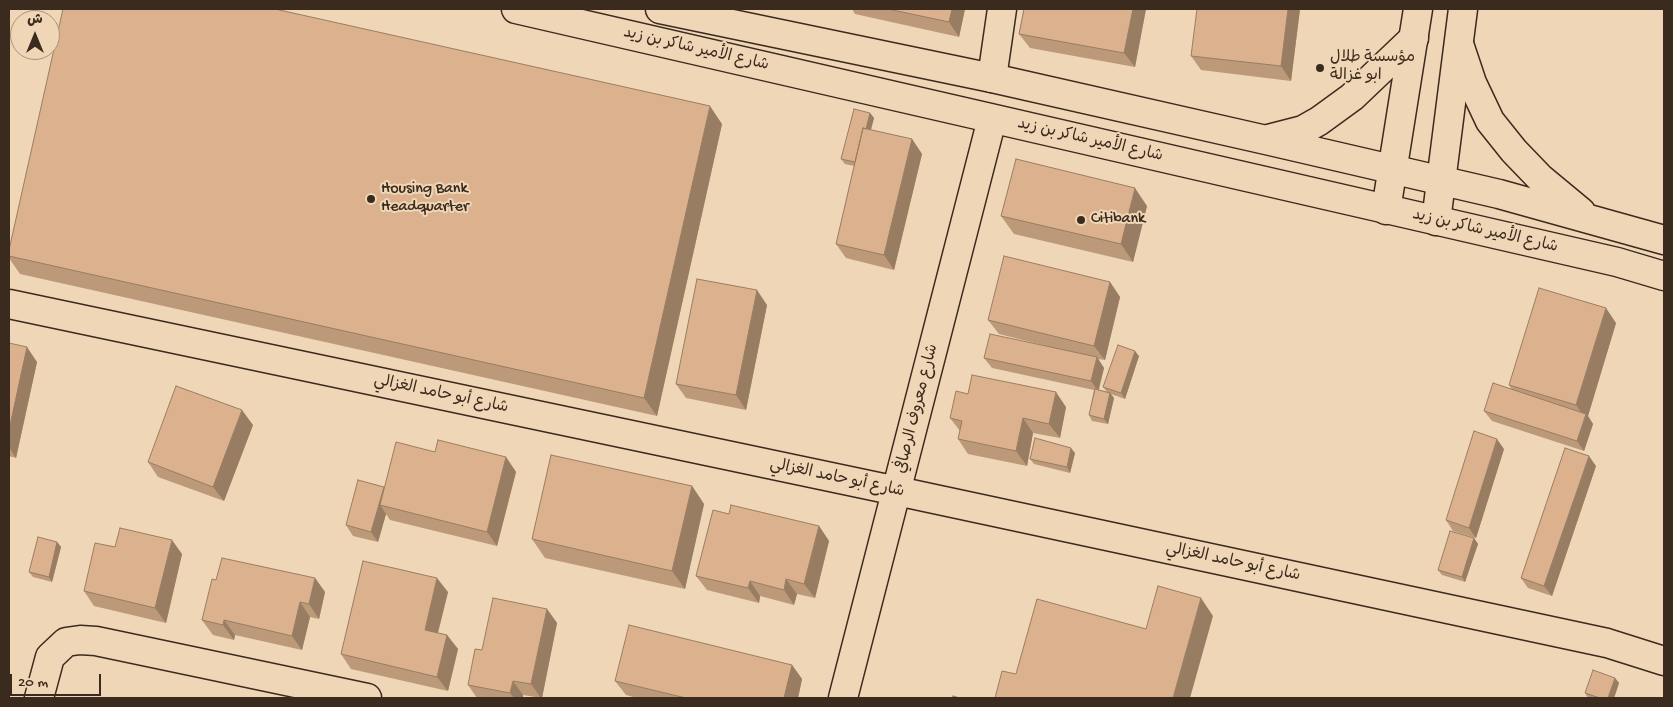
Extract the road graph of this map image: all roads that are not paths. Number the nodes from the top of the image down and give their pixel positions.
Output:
1 (516, 9) edge
2 (660, 9) edge
3 (1002, 9) edge
4 (1418, 9) edge
5 (1463, 9) edge
6 (580, 16) edge
7 (1414, 38) junction
8 (1459, 44) junction
9 (992, 78) junction
10 (992, 119) junction
11 (1266, 140) junction
12 (1392, 170) junction
13 (1442, 181) junction
14 (1386, 210) junction
15 (1588, 218) junction
16 (1436, 220) junction
17 (1664, 240) edge
18 (1664, 276) edge
19 (9, 304) edge
20 (897, 491) junction
21 (1664, 661) edge
22 (38, 698) edge
23 (367, 698) edge
24 (843, 698) edge

1 - 6 street, شارع الأمير شاكر بن زيد
2 - 9 street, شارع الأمير شاكر بن زيد
3 - 9 street
4 - 7 street
5 - 8 street
6 - 10 street, شارع الأمير شاكر بن زيد
7 - 11 street
7 - 12 street
8 - 13 street
8 - 15 street
9 - 11 street, شارع الأمير شاكر بن زيد
10 - 14 street, شارع الأمير شاكر بن زيد
10 - 20 street, شارع معروف الرصافي
11 - 12 street, شارع الأمير شاكر بن زيد
12 - 13 street, شارع الأمير شاكر بن زيد
12 - 14 street
13 - 15 street, شارع الأمير شاكر بن زيد
13 - 16 street
14 - 16 street, شارع الأمير شاكر بن زيد
15 - 17 street, شارع الأمير شاكر بن زيد
16 - 18 street, شارع الأمير شاكر بن زيد
19 - 20 street, شارع أبو حامد الغزالي
20 - 21 street, شارع أبو حامد الغزالي
20 - 24 street, شارع معروف الرصافي
22 - 23 street

